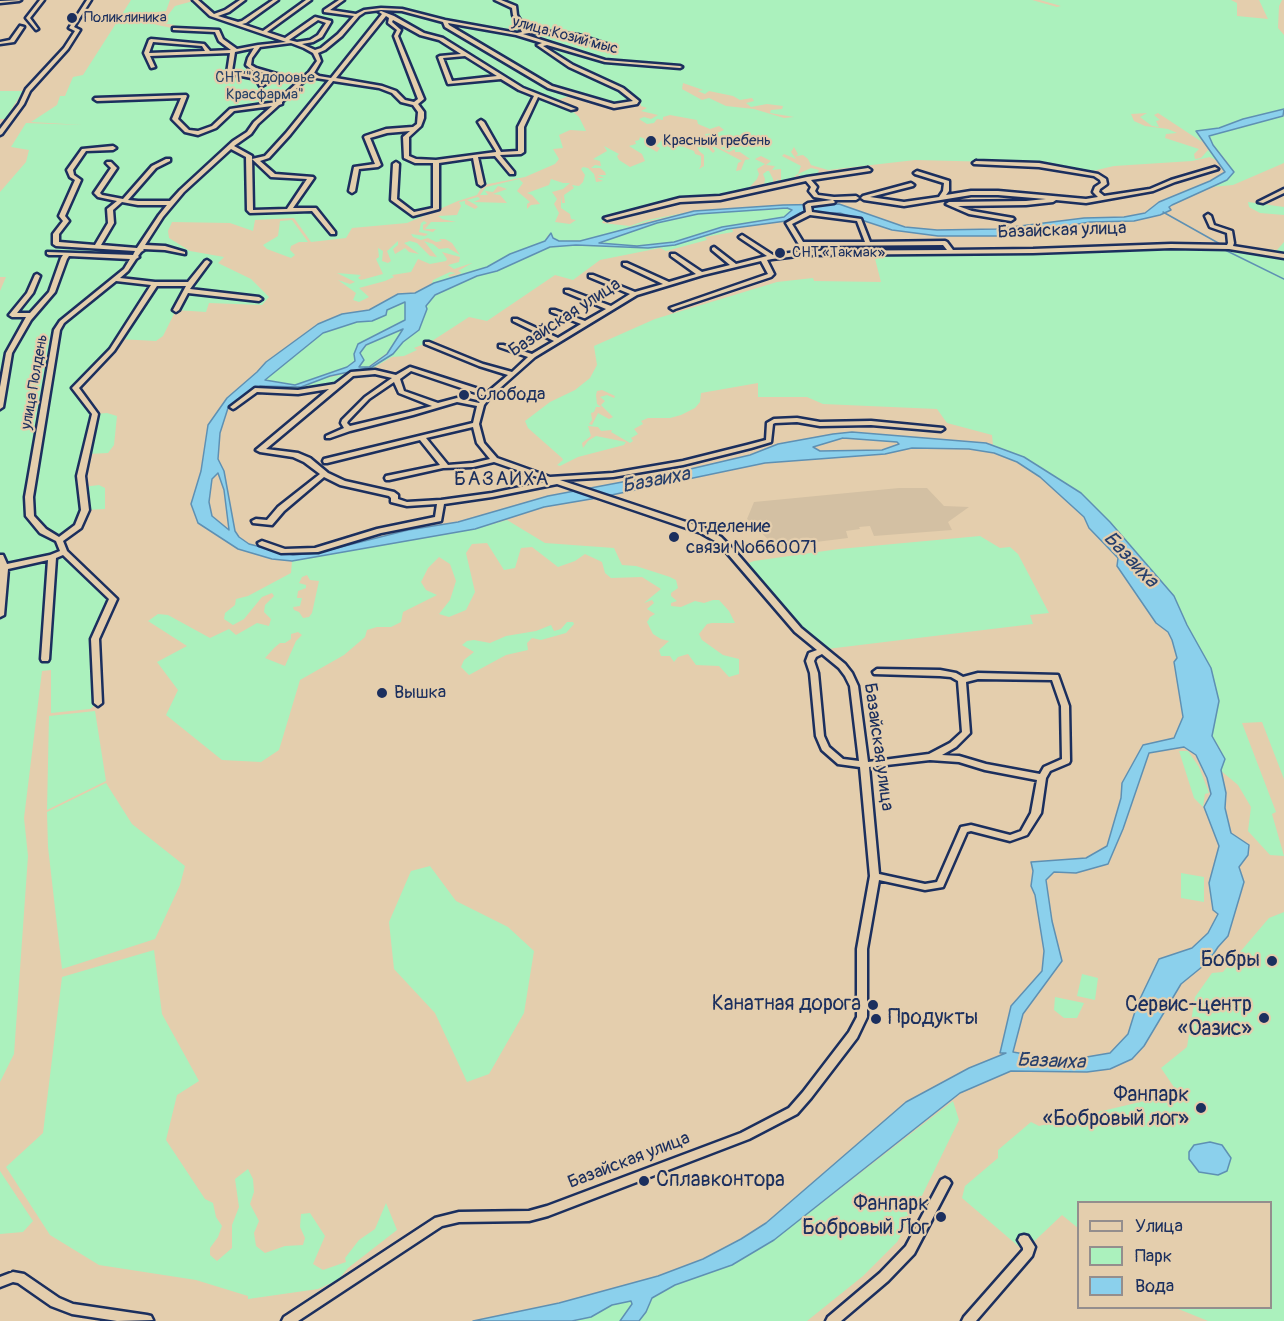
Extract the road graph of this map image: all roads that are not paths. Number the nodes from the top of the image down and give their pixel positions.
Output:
1 (19, 0) edge
2 (42, 0) edge
3 (89, 0) edge
4 (195, 0) edge
5 (211, 0) edge
6 (243, 0) edge
7 (276, 0) edge
8 (309, 0) edge
9 (342, 0) edge
10 (497, 0) edge
11 (0, 2) edge
12 (200, 6) junction
13 (375, 9) junction
14 (385, 14) junction
15 (213, 15) junction
16 (357, 15) junction
17 (392, 17) junction
18 (445, 21) junction
19 (236, 24) junction
20 (22, 27) dead end
21 (36, 29) dead end
22 (175, 29) dead end
23 (525, 32) junction
24 (263, 33) junction
25 (517, 34) junction
26 (291, 42) junction
27 (0, 43) edge
28 (542, 45) junction
29 (607, 45) dead end
30 (258, 46) junction
31 (234, 50) junction
32 (208, 51) junction
33 (315, 52) junction
34 (147, 55) junction
35 (464, 55) junction
36 (153, 67) dead end
37 (680, 67) dead end
38 (311, 73) junction
39 (503, 77) junction
40 (333, 79) junction
41 (537, 95) junction
42 (97, 99) dead end
43 (280, 103) junction
44 (415, 105) junction
45 (573, 109) dead end
46 (482, 122) dead end
47 (414, 129) junction
48 (0, 133) edge
49 (232, 147) junction
50 (113, 148) dead end
51 (496, 154) junction
52 (249, 156) junction
53 (475, 156) junction
54 (168, 160) dead end
55 (257, 160) junction
56 (436, 162) junction
57 (109, 163) dead end
58 (976, 163) dead end
59 (396, 164) dead end
60 (1215, 169) dead end
61 (868, 170) dead end
62 (512, 173) dead end
63 (917, 173) dead end
64 (807, 180) junction
65 (481, 184) dead end
66 (911, 185) dead end
67 (352, 191) dead end
68 (1284, 191) edge
69 (856, 198) junction
70 (864, 198) junction
71 (939, 198) junction
72 (1102, 198) junction
73 (1056, 200) junction
74 (122, 201) junction
75 (1261, 202) dead end
76 (171, 203) junction
77 (949, 204) junction
78 (289, 210) junction
79 (809, 213) junction
80 (1208, 216) dead end
81 (607, 218) dead end
82 (1011, 219) dead end
83 (333, 233) dead end
84 (742, 237) dead end
85 (868, 243) junction
86 (802, 244) junction
87 (98, 245) junction
88 (1229, 247) junction
89 (142, 248) junction
90 (714, 249) dead end
91 (951, 251) junction
92 (49, 253) dead end
93 (805, 253) junction
94 (183, 254) dead end
95 (67, 255) junction
96 (673, 255) dead end
97 (1284, 256) edge
98 (136, 257) junction
99 (772, 257) junction
100 (763, 259) junction
101 (207, 262) dead end
102 (625, 264) dead end
103 (734, 265) junction
104 (701, 274) junction
105 (37, 276) dead end
106 (591, 276) dead end
107 (116, 279) junction
108 (667, 283) junction
109 (155, 284) junction
110 (189, 287) junction
111 (567, 291) dead end
112 (635, 294) junction
113 (259, 299) dead end
114 (610, 308) junction
115 (673, 308) dead end
116 (176, 310) dead end
117 (554, 311) dead end
118 (32, 315) junction
119 (515, 320) dead end
120 (586, 324) junction
121 (558, 340) junction
122 (427, 343) dead end
123 (501, 346) dead end
124 (533, 356) junction
125 (513, 374) junction
126 (396, 377) junction
127 (334, 386) junction
128 (489, 395) junction
129 (481, 405) junction
130 (439, 406) junction
131 (0, 407) edge
132 (233, 407) dead end
133 (476, 424) junction
134 (348, 429) junction
135 (941, 429) dead end
136 (328, 437) dead end
137 (422, 438) junction
138 (494, 460) junction
139 (327, 461) dead end
140 (444, 466) junction
141 (324, 474) junction
142 (389, 478) dead end
143 (550, 480) junction
144 (441, 502) junction
145 (256, 521) dead end
146 (59, 540) junction
147 (262, 543) dead end
148 (64, 552) junction
149 (0, 557) edge
150 (52, 557) junction
151 (4, 567) junction
152 (0, 615) edge
153 (822, 651) junction
154 (45, 659) dead end
155 (877, 672) dead end
156 (962, 680) junction
157 (98, 703) dead end
158 (930, 757) junction
159 (864, 765) junction
160 (1042, 778) junction
161 (875, 876) junction
162 (945, 1183) dead end
163 (1024, 1240) dead end
164 (0, 1282) edge
165 (147, 1320) edge
166 (288, 1321) edge
167 (832, 1321) edge
168 (968, 1321) edge

1 - 11 street
2 - 21 street
3 - 48 street
4 - 12 street
5 - 12 street
6 - 15 street
7 - 19 street
8 - 24 street
9 - 16 street
10 - 23 street
12 - 15 street
13 - 14 street
13 - 16 street
13 - 18 street, улица Козий мыс
14 - 17 street
14 - 40 street
15 - 19 street
16 - 33 street
17 - 35 street
17 - 44 street
18 - 25 street, улица Козий мыс
18 - 28 street, улица Козий мыс
19 - 24 street
20 - 27 street
22 - 31 street
23 - 25 street
23 - 29 street
24 - 26 street
25 - 28 street, улица Козий мыс
26 - 26 street
26 - 30 street
26 - 33 street
28 - 37 street, улица Козий мыс
30 - 31 street
30 - 31 street
31 - 32 street
32 - 34 street
32 - 34 street
33 - 38 street
34 - 36 street
35 - 39 street
35 - 39 street
38 - 40 street
38 - 43 street, улица Полдень
39 - 41 street
40 - 44 street
40 - 55 street
41 - 45 street
41 - 51 street
42 - 43 street
43 - 49 street, улица Полдень
44 - 47 street
46 - 51 street
47 - 56 street
47 - 67 street
49 - 52 street
49 - 76 street, улица Полдень
50 - 87 street
51 - 53 street
51 - 62 street
52 - 55 street
52 - 78 street
53 - 56 street
53 - 65 street
54 - 74 street
55 - 78 street
56 - 59 street
57 - 74 street
58 - 72 street
60 - 72 street
61 - 64 street
63 - 71 street
64 - 69 street
64 - 81 street
66 - 70 street
68 - 75 street
69 - 70 street
69 - 79 street
70 - 71 street
71 - 73 street
71 - 77 street
72 - 73 street
73 - 77 street
74 - 76 street
74 - 87 street
76 - 89 street, улица Полдень
77 - 82 street
78 - 83 street
79 - 85 street
79 - 86 street
80 - 88 street
84 - 99 street
85 - 86 street
85 - 91 street
86 - 93 street
87 - 89 street
88 - 91 street, Базайская улица
88 - 97 street, Базайская улица
89 - 94 street
89 - 98 street, улица Полдень
90 - 103 street
91 - 93 street, Базайская улица
92 - 95 street
93 - 99 street, Базайская улица
95 - 98 street
95 - 118 street
96 - 104 street
98 - 107 street, улица Полдень
99 - 100 street, Базайская улица
100 - 103 street, Базайская улица
100 - 115 street
101 - 110 street
102 - 108 street
103 - 104 street, Базайская улица
104 - 108 street, Базайская улица
105 - 118 street
106 - 112 street
107 - 109 street
107 - 146 street, улица Полдень
108 - 112 street, Базайская улица
109 - 110 street
109 - 146 street
110 - 113 street
110 - 116 street
111 - 114 street
112 - 114 street, Базайская улица
114 - 120 street, Базайская улица
117 - 120 street
118 - 131 street
119 - 121 street
120 - 121 street, Базайская улица
121 - 124 street, Базайская улица
122 - 125 street
123 - 124 street
124 - 125 street, Базайская улица
125 - 128 street, Базайская улица
126 - 127 street
126 - 128 street
126 - 130 street
126 - 134 street
127 - 132 street
127 - 141 street
128 - 129 street, Базайская улица
129 - 130 street
129 - 133 street, Базайская улица
130 - 134 street
133 - 137 street
133 - 138 street
134 - 136 street
135 - 143 street
137 - 139 street
137 - 140 street
138 - 140 street
138 - 143 street, Базайская улица
140 - 142 street
141 - 144 street
141 - 145 street
143 - 144 street
143 - 153 street, Базайская улица
144 - 147 street
146 - 148 street
148 - 150 street
148 - 157 street
149 - 151 street
150 - 151 street
150 - 154 street
151 - 152 street
153 - 159 street, Базайская улица
153 - 159 street
155 - 156 street
156 - 158 street
156 - 160 street
158 - 159 street
158 - 160 street
159 - 161 street, Базайская улица
160 - 161 street
161 - 166 street, Базайская улица
162 - 167 street
163 - 168 street
164 - 165 street

